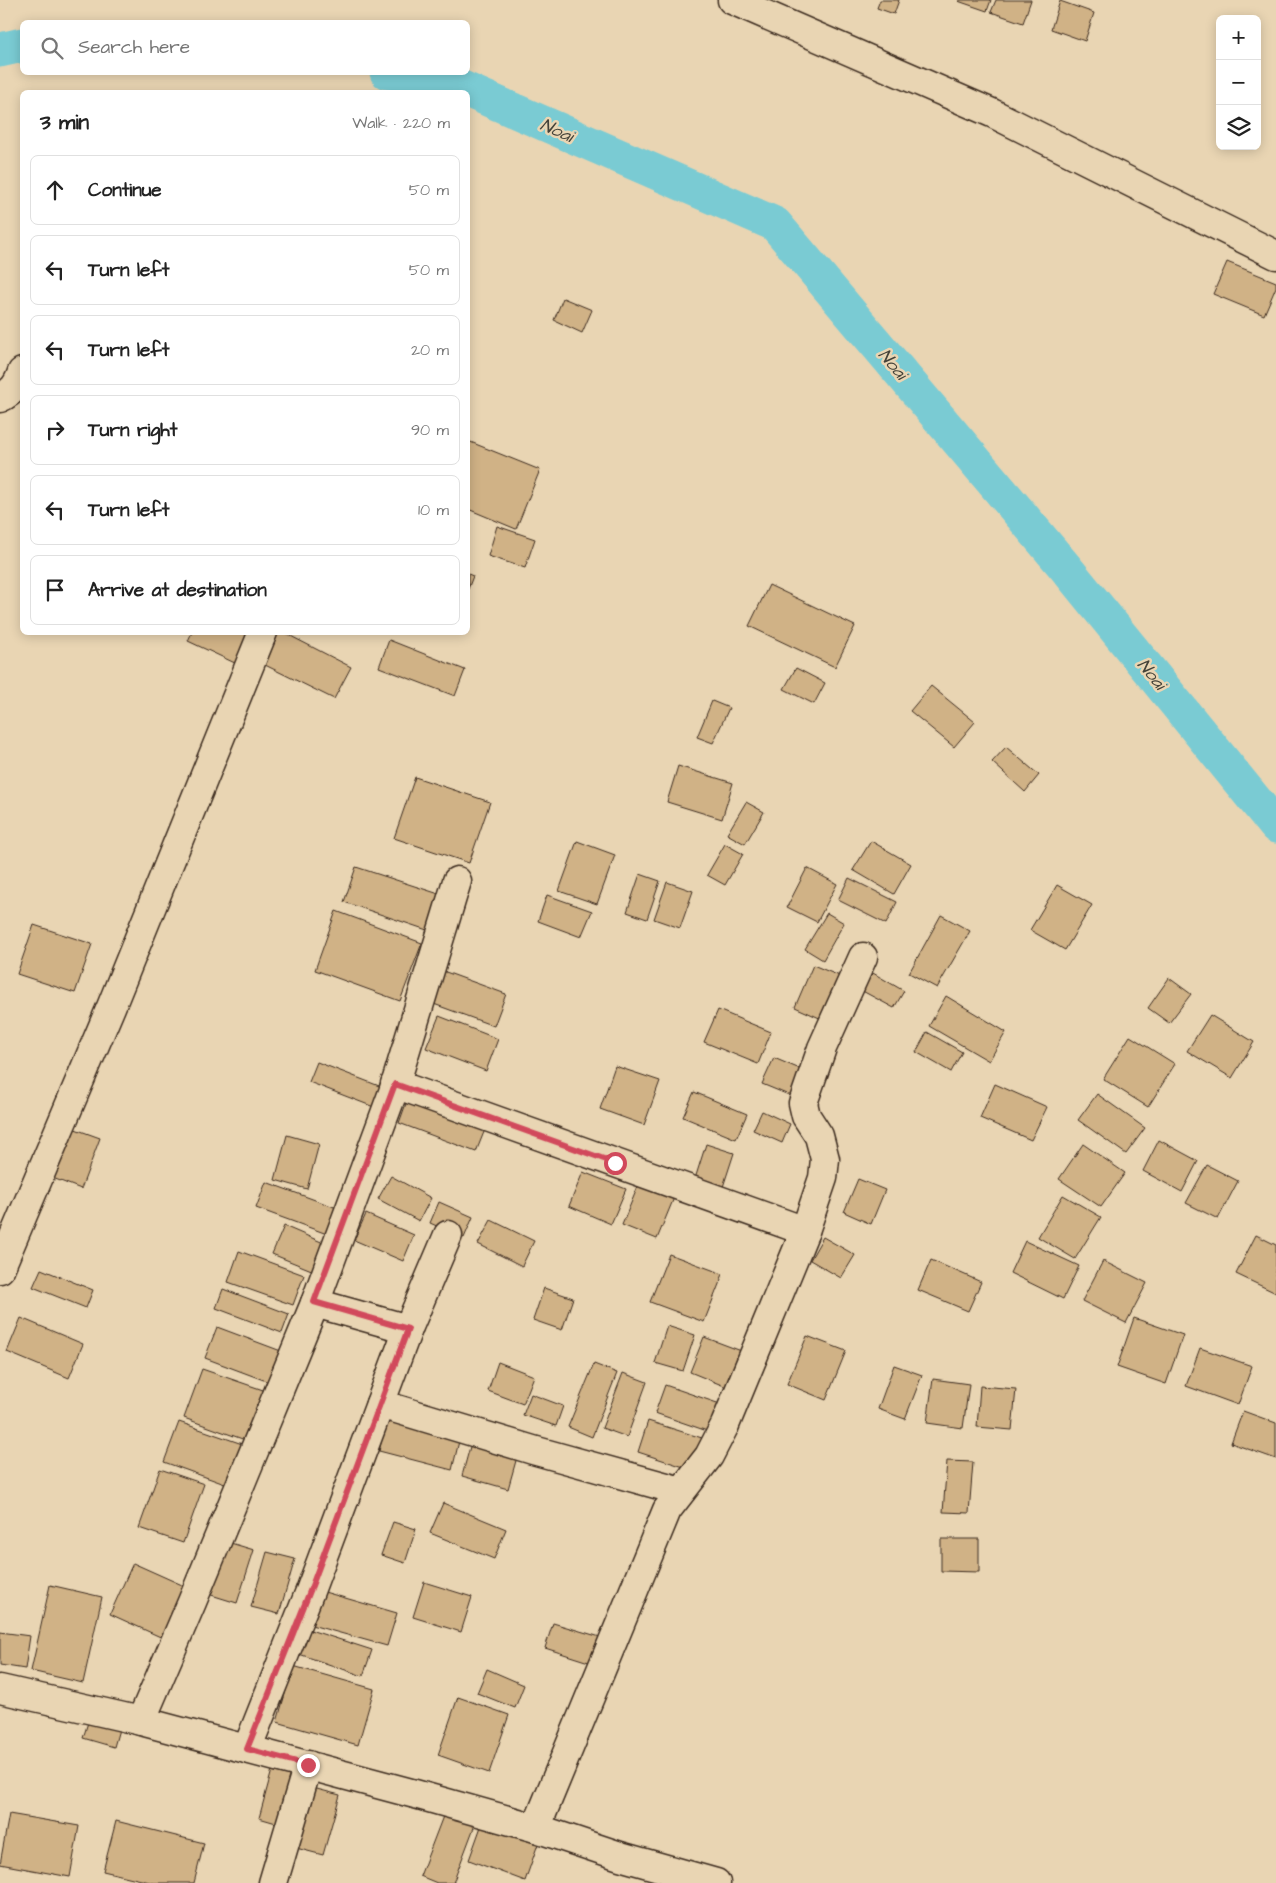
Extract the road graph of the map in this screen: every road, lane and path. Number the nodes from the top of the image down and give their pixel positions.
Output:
1 (732, 0) edge
2 (1276, 255) edge
3 (20, 378) edge
4 (0, 398) edge
5 (262, 635) edge
6 (457, 881) dead end
7 (862, 957) dead end
8 (395, 1084) junction
9 (805, 1232) junction
10 (448, 1235) dead end
11 (0, 1268) edge
12 (314, 1302) junction
13 (408, 1329) junction
14 (380, 1404) junction
15 (681, 1491) junction
16 (0, 1689) edge
17 (141, 1721) junction
18 (247, 1749) junction
19 (308, 1765) junction
20 (536, 1828) junction
21 (273, 1883) edge
22 (716, 1883) edge

1 - 2 street
3 - 4 street
5 - 11 street
6 - 8 street
7 - 9 street
8 - 9 street
8 - 12 street
9 - 15 street
10 - 13 street
12 - 13 street
12 - 17 street
13 - 14 street
14 - 15 street
14 - 18 street
15 - 20 street
16 - 17 street
17 - 18 street
18 - 19 street
19 - 20 street
19 - 21 street
20 - 22 street

